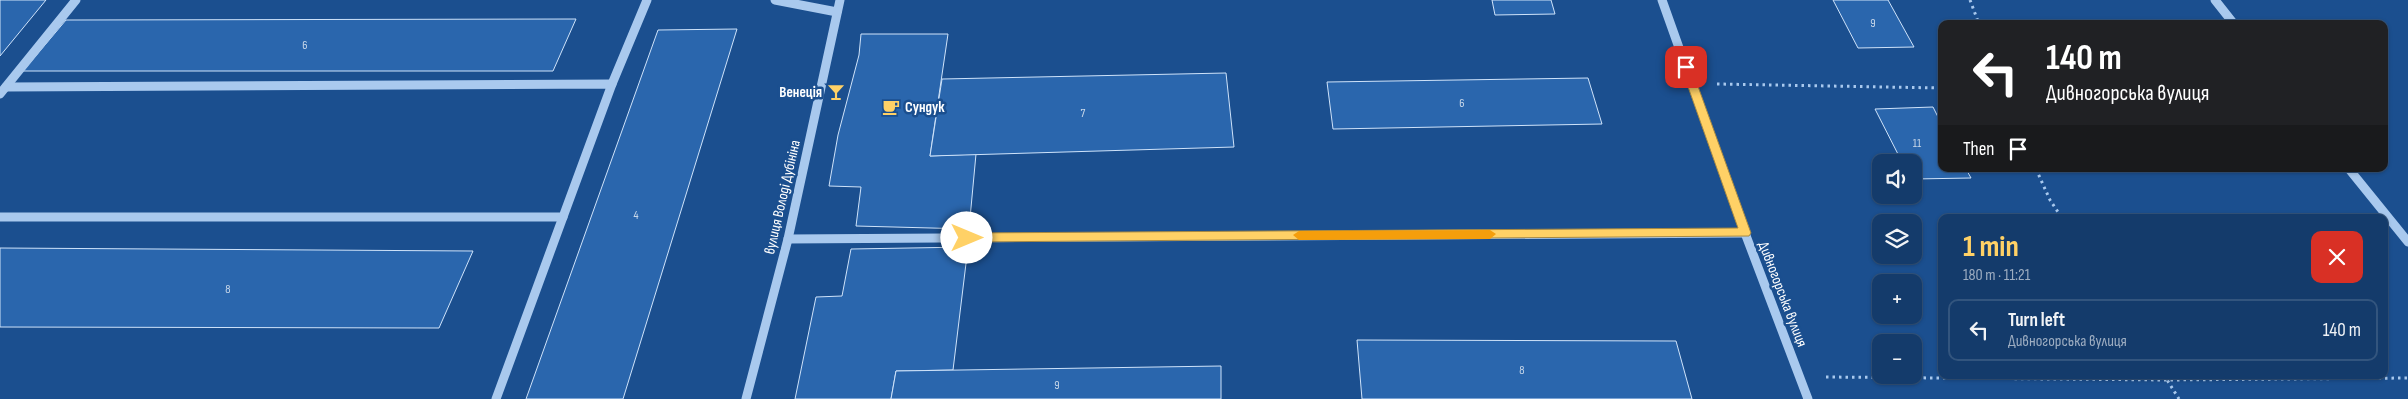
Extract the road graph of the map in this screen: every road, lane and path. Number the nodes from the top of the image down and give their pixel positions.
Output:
1 (76, 0) edge
2 (647, 0) edge
3 (775, 0) edge
4 (840, 0) edge
5 (1662, 0) edge
6 (1970, 0) edge
7 (2215, 0) edge
8 (836, 12) junction
9 (1978, 20) edge
10 (2231, 20) edge
11 (1692, 83) junction
12 (612, 84) junction
13 (6, 87) junction
14 (1938, 88) edge
15 (0, 94) edge
16 (2038, 172) edge
17 (2351, 172) edge
18 (2060, 214) edge
19 (2385, 214) edge
20 (0, 217) edge
21 (2388, 217) edge
22 (563, 218) junction
23 (1745, 233) junction
24 (788, 239) junction
25 (2408, 242) edge
26 (1800, 377) junction
27 (1938, 378) edge
28 (2388, 378) edge
29 (2408, 378) edge
30 (2045, 379) edge
31 (2288, 379) edge
32 (2167, 380) junction
33 (496, 399) edge
34 (746, 399) edge
35 (1808, 399) edge
36 (2179, 399) edge

1 - 13 street
2 - 12 street
3 - 8 street
4 - 8 street, вулиця Володі Дубініна
5 - 11 street, Дивногорська вулиця
6 - 9 path
7 - 10 street
8 - 24 street, вулиця Володі Дубініна
11 - 14 path
11 - 23 street, Дивногорська вулиця
12 - 13 street
12 - 22 street
13 - 15 street
16 - 18 path
17 - 19 street
20 - 22 street
21 - 25 street
22 - 33 street
23 - 24 street
23 - 26 street, Дивногорська вулиця
24 - 34 street, вулиця Володі Дубініна
26 - 27 path
26 - 35 street, Дивногорська вулиця
28 - 29 path
30 - 32 path
31 - 32 path
32 - 36 path

